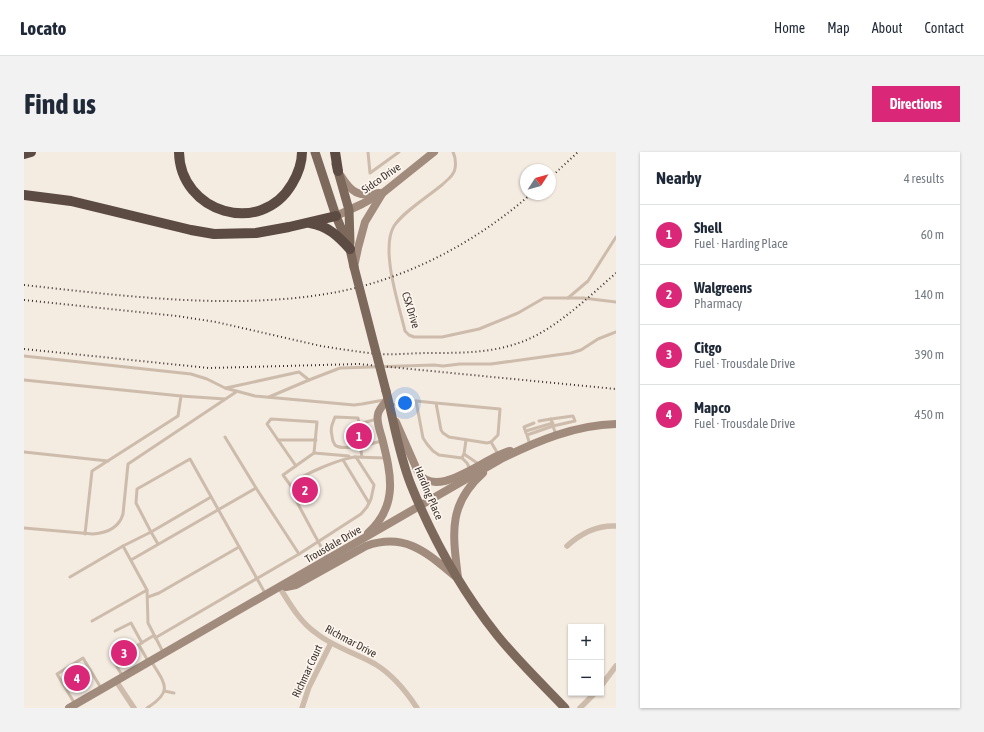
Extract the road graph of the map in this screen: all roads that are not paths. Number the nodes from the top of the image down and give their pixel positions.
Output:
1 (31, 152) edge
2 (179, 152) edge
3 (302, 152) edge
4 (315, 152) edge
5 (332, 152) edge
6 (335, 152) edge
7 (368, 152) edge
8 (399, 152) edge
9 (434, 152) edge
10 (453, 152) edge
11 (24, 154) edge
12 (338, 171) junction
13 (385, 191) junction
14 (24, 195) edge
15 (349, 210) junction
16 (336, 216) junction
17 (308, 222) junction
18 (616, 237) edge
19 (354, 248) junction
20 (568, 298) junction
21 (616, 302) edge
22 (616, 332) edge
23 (24, 356) edge
24 (24, 380) edge
25 (309, 380) junction
26 (225, 388) junction
27 (236, 392) junction
28 (181, 396) junction
29 (267, 398) junction
30 (225, 399) junction
31 (389, 401) junction
32 (416, 402) junction
33 (436, 402) junction
34 (377, 419) junction
35 (551, 419) junction
36 (539, 421) dead end
37 (534, 423) dead end
38 (360, 424) junction
39 (616, 424) edge
40 (553, 425) junction
41 (526, 433) junction
42 (556, 435) junction
43 (225, 437) dead end
44 (278, 440) junction
45 (316, 440) junction
46 (466, 440) junction
47 (383, 441) junction
48 (491, 442) junction
49 (364, 445) junction
50 (360, 446) junction
51 (527, 446) junction
52 (24, 452) edge
53 (314, 453) junction
54 (464, 454) junction
55 (500, 455) junction
56 (356, 457) junction
57 (362, 457) junction
58 (387, 458) junction
59 (462, 458) junction
60 (343, 460) junction
61 (108, 461) junction
62 (493, 464) junction
63 (480, 465) junction
64 (296, 466) junction
65 (472, 472) junction
66 (291, 486) junction
67 (256, 488) junction
68 (211, 497) junction
69 (369, 503) junction
70 (420, 505) junction
71 (218, 510) junction
72 (616, 526) edge
73 (24, 528) edge
74 (151, 532) junction
75 (85, 534) junction
76 (319, 541) junction
77 (359, 542) junction
78 (158, 544) junction
79 (122, 546) junction
80 (239, 546) junction
81 (567, 546) dead end
82 (299, 554) junction
83 (131, 560) junction
84 (328, 560) junction
85 (70, 577) dead end
86 (257, 579) junction
87 (458, 579) junction
88 (280, 588) junction
89 (147, 590) junction
90 (266, 595) junction
91 (148, 598) junction
92 (92, 621) dead end
93 (115, 631) dead end
94 (154, 637) junction
95 (331, 643) junction
96 (141, 644) junction
97 (164, 654) junction
98 (150, 662) junction
99 (616, 666) edge
100 (119, 679) junction
101 (604, 682) edge
102 (102, 689) junction
103 (164, 692) junction
104 (174, 693) dead end
105 (592, 696) edge
106 (72, 706) edge
107 (134, 708) edge
108 (147, 708) edge
109 (302, 708) edge
110 (417, 708) edge
111 (565, 708) edge
112 (580, 708) edge

1 - 11 highway
2 - 3 highway
4 - 16 main road, Harding Place
5 - 12 main road, Harding Place
6 - 12 highway
7 - 8 lane
9 - 13 street, Sidco Drive
10 - 20 lane, CSX Drive
12 - 13 street
12 - 15 main road, Harding Place
13 - 15 street, Sidco Drive
13 - 19 street
14 - 17 highway
15 - 16 street, Sidco Drive
15 - 19 main road, Harding Place
16 - 17 highway
16 - 19 main road, Harding Place
17 - 19 highway
18 - 20 lane
19 - 31 main road, Harding Place, bridge
20 - 21 lane, CSX Drive
22 - 25 lane
23 - 26 lane
24 - 28 lane
25 - 26 lane
25 - 29 lane
26 - 27 lane
27 - 29 lane
27 - 30 lane
28 - 30 lane
28 - 61 lane
29 - 31 lane
30 - 75 lane
31 - 32 lane
31 - 34 street
31 - 65 street
31 - 70 main road, Harding Place
32 - 33 lane
32 - 59 lane
33 - 46 lane
33 - 48 lane
34 - 38 lane
34 - 47 street
35 - 36 lane
35 - 40 lane
35 - 40 lane
37 - 41 lane
38 - 49 lane
38 - 50 lane
39 - 42 street, Trousdale Drive
40 - 41 lane
40 - 42 lane
41 - 51 lane
42 - 51 street, Trousdale Drive
43 - 67 lane
44 - 45 lane
44 - 45 lane
44 - 64 lane
45 - 53 lane
46 - 48 lane
46 - 54 lane
47 - 49 lane
47 - 58 street
48 - 55 lane
49 - 50 lane
50 - 57 lane
51 - 55 street, Trousdale Drive
52 - 61 lane
53 - 56 lane
53 - 64 lane
54 - 59 lane
54 - 63 lane
55 - 62 street, Trousdale Drive
55 - 63 street
56 - 57 lane
56 - 60 lane
56 - 69 lane
57 - 58 lane
58 - 77 street
59 - 65 lane
60 - 66 lane
60 - 69 lane
61 - 75 lane
62 - 65 street, Trousdale Drive
62 - 87 street
63 - 65 street
64 - 66 lane
65 - 70 street, Trousdale Drive
66 - 76 lane
67 - 71 lane
67 - 82 lane
68 - 71 lane
68 - 74 lane
68 - 74 lane
69 - 76 lane
70 - 77 street, Trousdale Drive
70 - 87 main road, Harding Place
71 - 78 lane
71 - 80 lane
72 - 81 street
73 - 75 lane
74 - 78 lane
74 - 79 lane
76 - 82 lane
76 - 84 lane
77 - 84 street, Trousdale Drive
78 - 83 lane
79 - 83 lane
79 - 85 lane
80 - 86 lane
80 - 91 lane
82 - 86 lane
83 - 89 lane
84 - 88 street, Trousdale Drive
86 - 90 lane
86 - 94 lane
87 - 88 street
87 - 111 main road, Harding Place
88 - 90 street, Trousdale Drive
88 - 95 street, Richmar Drive
89 - 91 lane
89 - 92 lane
90 - 97 street, Trousdale Drive
91 - 94 lane
93 - 96 lane
94 - 96 lane
94 - 97 lane
95 - 109 street, Richmar Court
95 - 110 street, Richmar Drive
96 - 98 lane
96 - 100 lane
97 - 98 street, Trousdale Drive
98 - 100 street, Trousdale Drive
98 - 103 lane
99 - 101 street
100 - 102 street, Trousdale Drive
100 - 107 street
102 - 106 street, Trousdale Drive
102 - 106 lane
103 - 104 lane
103 - 108 lane
105 - 112 street

